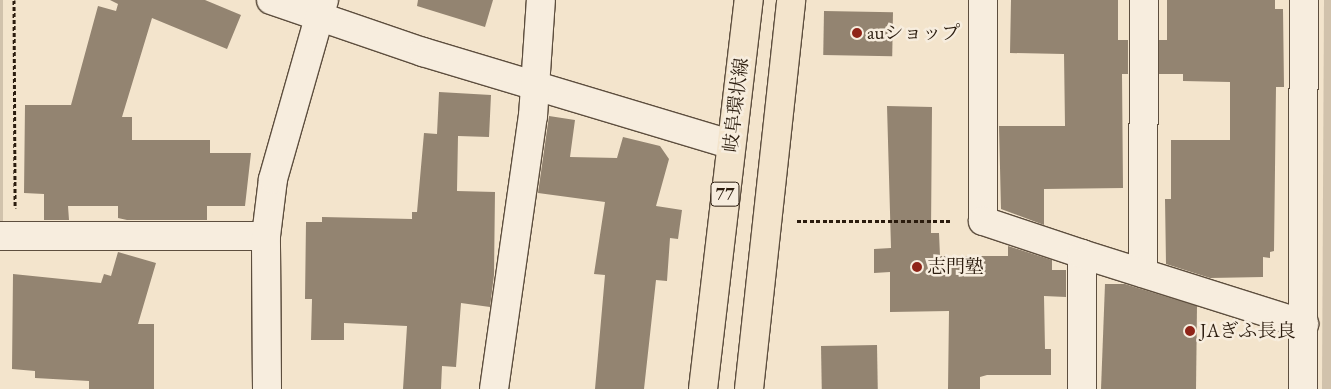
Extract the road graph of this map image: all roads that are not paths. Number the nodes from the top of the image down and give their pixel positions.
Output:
1 (271, 0) edge
2 (541, 0) edge
3 (749, 0) edge
4 (791, 0) edge
5 (983, 0) edge
6 (1144, 0) edge
7 (1304, 0) edge
8 (322, 7) edge
9 (534, 85) junction
10 (730, 144) junction
11 (7, 236) edge
12 (266, 236) junction
13 (1082, 254) junction
14 (1144, 273) junction
15 (1304, 324) junction
16 (267, 389) edge
17 (494, 389) edge
18 (703, 389) edge
19 (748, 389) edge
20 (1082, 389) edge
21 (1303, 389) edge

1 - 8 street
2 - 9 street
3 - 10 main road, 岐阜環状線 / 77
4 - 19 main road, 77
5 - 13 street
6 - 14 street
7 - 15 street
8 - 9 street
8 - 12 street
9 - 10 street
9 - 17 street
10 - 18 main road, 岐阜環状線 / 77
11 - 12 street
12 - 16 street
13 - 14 street
13 - 20 street
14 - 15 street
15 - 21 street

